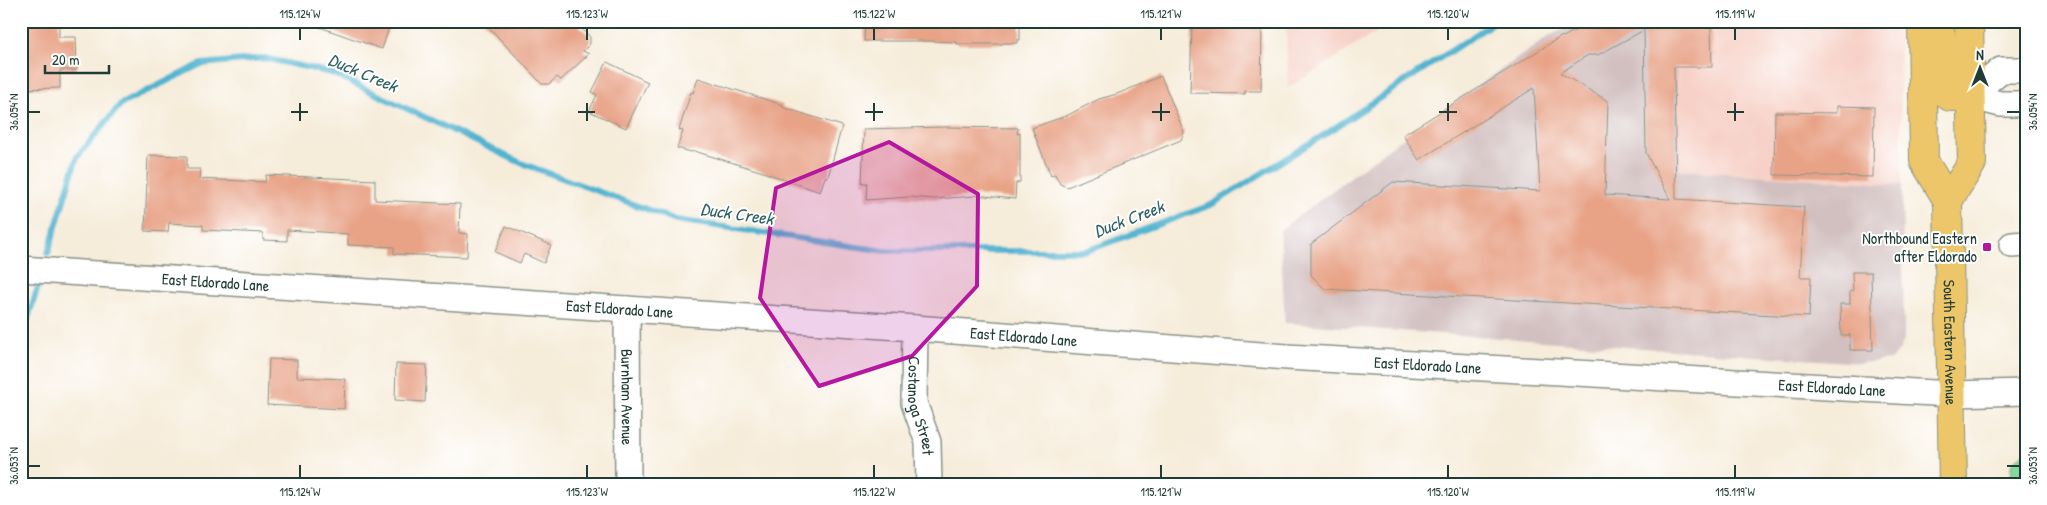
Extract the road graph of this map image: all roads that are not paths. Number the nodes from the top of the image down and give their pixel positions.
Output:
1 (1922, 21) edge
2 (1938, 21) edge
3 (1969, 21) edge
4 (2026, 70) edge
5 (1970, 96) junction
6 (2026, 104) edge
7 (1948, 201) junction
8 (21, 269) edge
9 (628, 309) junction
10 (916, 328) junction
11 (2026, 392) edge
12 (1952, 394) junction
13 (628, 484) edge
14 (929, 484) edge
15 (1953, 484) edge

1 - 7 main road, South Eastern Avenue
2 - 5 main road
3 - 5 main road
4 - 5 street
5 - 6 street
5 - 7 main road
7 - 12 main road, South Eastern Avenue
8 - 9 street, East Eldorado Lane
9 - 10 street, East Eldorado Lane
9 - 13 street, Burnham Avenue
10 - 12 street, East Eldorado Lane
10 - 14 street, Costanoga Street
11 - 12 street, East Eldorado Lane
12 - 15 main road, South Eastern Avenue

